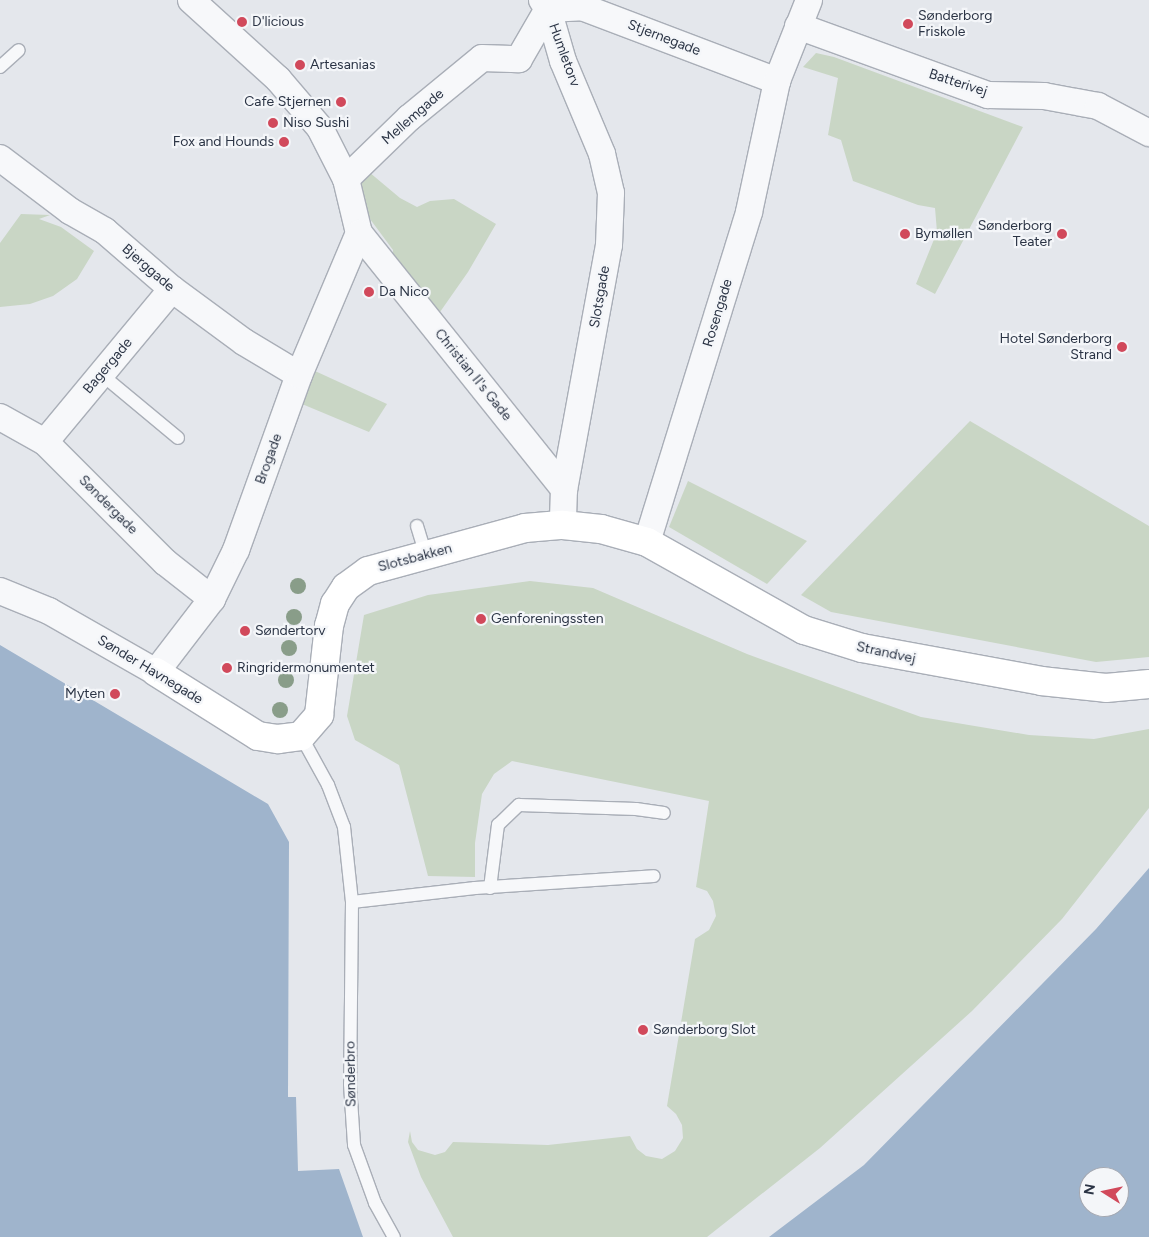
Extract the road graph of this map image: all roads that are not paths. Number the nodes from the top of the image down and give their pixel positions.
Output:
1 (191, 0) edge
2 (809, 0) edge
3 (545, 4) edge
4 (798, 26) junction
5 (19, 50) dead end
6 (482, 58) joint
7 (0, 67) edge
8 (777, 81) junction
9 (583, 106) joint
10 (1149, 133) edge
11 (0, 158) edge
12 (346, 179) junction
13 (359, 233) junction
14 (172, 289) junction
15 (101, 374) junction
16 (299, 375) junction
17 (0, 417) edge
18 (178, 438) dead end
19 (45, 442) junction
20 (564, 490) junction
21 (563, 525) junction
22 (417, 526) dead end
23 (647, 542) junction
24 (426, 555) junction
25 (0, 591) edge
26 (212, 599) junction
27 (156, 672) junction
28 (1149, 684) edge
29 (300, 736) junction
30 (664, 813) dead end
31 (654, 876) dead end
32 (490, 888) junction
33 (352, 902) junction
34 (394, 1237) edge

1 - 12 street
2 - 4 street, Rosengade
3 - 6 street, Humletorv
3 - 8 street, Stjernegade
3 - 9 street, Humletorv
4 - 8 street, Rosengade
4 - 10 street, Batterivej
5 - 7 lane
6 - 12 street, Mellemgade
8 - 23 street, Rosengade
9 - 20 street, Slotsgade
11 - 14 street, Bjerggade
12 - 13 street
13 - 16 street, Brogade
13 - 20 street, Christian II's Gade
14 - 15 street, Bagergade
14 - 16 street, Bjerggade
15 - 18 lane
15 - 19 street, Bagergade
16 - 26 street, Brogade
17 - 19 street, Søndergade
19 - 26 street, Søndergade
20 - 21 street
21 - 23 street, Slotsbakken
21 - 24 street, Slotsbakken
22 - 24 lane
23 - 28 street, Strandvej
24 - 29 street, Slotsbakken
25 - 27 street, Sønder Havnegade
26 - 27 street, Brogade
27 - 29 street, Sønder Havnegade
29 - 33 lane, Sønderbro
30 - 32 lane
31 - 32 lane
32 - 33 lane
33 - 34 lane, Sønderbro

